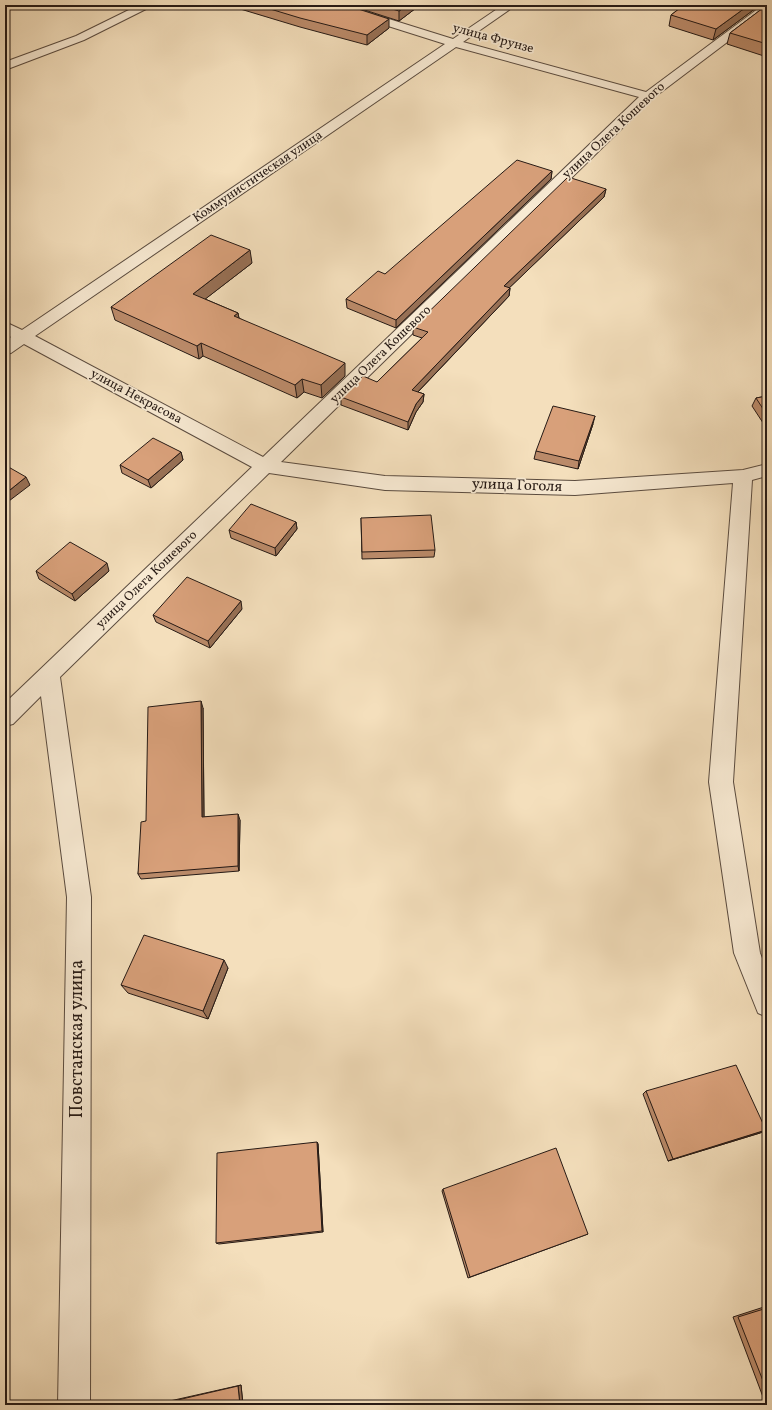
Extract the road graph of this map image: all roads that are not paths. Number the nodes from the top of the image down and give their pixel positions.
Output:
1 (148, 5) edge
2 (332, 5) edge
3 (510, 5) edge
4 (767, 6) edge
5 (454, 43) junction
6 (5, 66) edge
7 (648, 96) junction
8 (5, 327) edge
9 (23, 337) junction
10 (5, 349) edge
11 (266, 466) junction
12 (767, 470) edge
13 (743, 476) junction
14 (49, 675) junction
15 (5, 717) edge
16 (767, 1004) edge
17 (74, 1405) edge

1 - 6 street
2 - 5 street, улица Фрунзе
3 - 5 street, Коммунистическая улица
4 - 7 street, улица Олега Кошевого
5 - 7 street, улица Фрунзе
5 - 9 street, Коммунистическая улица
7 - 11 street, улица Олега Кошевого
8 - 9 street, улица Некрасова
9 - 10 street, Коммунистическая улица
9 - 11 street, улица Некрасова
11 - 13 street, улица Гоголя
11 - 14 street, улица Олега Кошевого
12 - 13 street, улица Гоголя
13 - 16 street
14 - 15 street, улица Олега Кошевого
14 - 17 street, Повстанская улица

